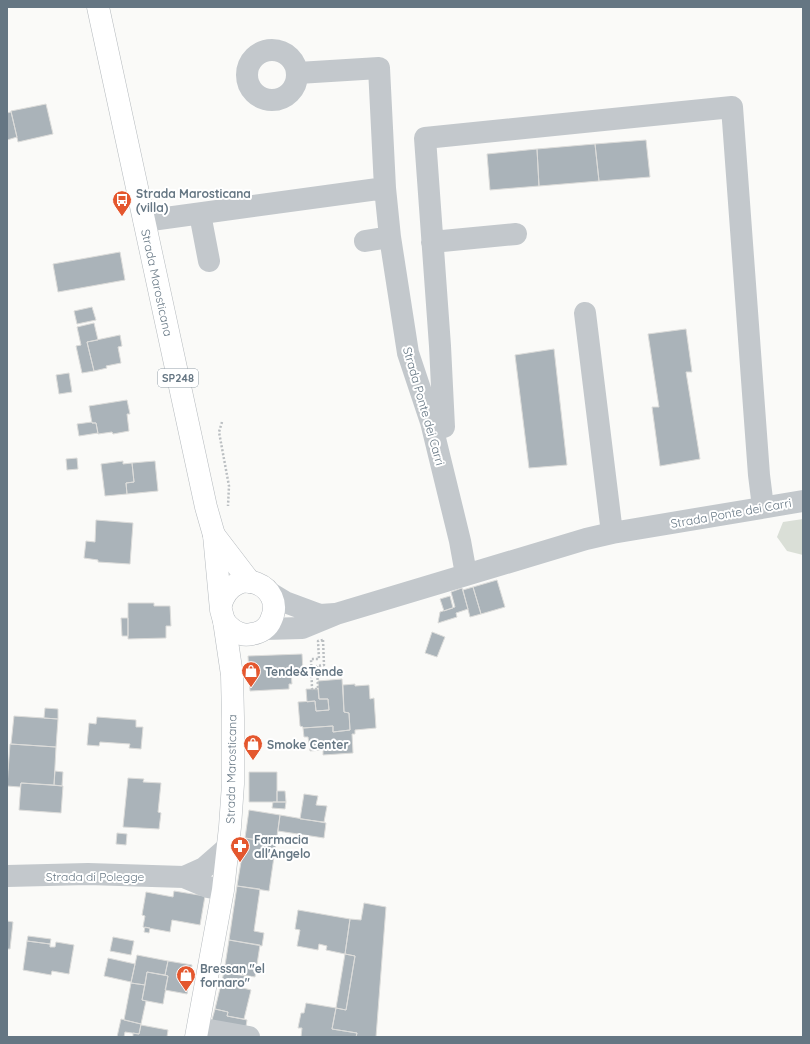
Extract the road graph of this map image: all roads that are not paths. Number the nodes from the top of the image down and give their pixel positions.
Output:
1 (98, 7) edge
2 (298, 73) dead end
3 (385, 188) junction
4 (200, 214) junction
5 (144, 221) junction
6 (516, 234) dead end
7 (390, 237) junction
8 (365, 241) dead end
9 (432, 242) junction
10 (210, 261) dead end
11 (585, 313) dead end
12 (433, 430) junction
13 (803, 501) edge
14 (763, 508) junction
15 (612, 533) junction
16 (214, 535) junction
17 (466, 574) junction
18 (250, 582) junction
19 (270, 593) junction
20 (222, 612) junction
21 (336, 614) junction
22 (258, 632) junction
23 (232, 676) junction
24 (228, 848) junction
25 (7, 876) edge
26 (184, 877) junction
27 (223, 890) junction
28 (197, 1033) edge
29 (249, 1037) edge

1 - 5 main road, Strada Marosticana / SP248
2 - 3 street, Strada Ponte dei Carri
3 - 4 street
3 - 7 street, Strada Ponte dei Carri
4 - 5 street
4 - 10 street
5 - 16 main road, Strada Marosticana / SP248
6 - 9 street
7 - 8 street
7 - 12 street, Strada Ponte dei Carri
9 - 12 street
9 - 14 street
11 - 15 street
12 - 17 street, Strada Ponte dei Carri
13 - 14 street, Strada Ponte dei Carri
14 - 15 street, Strada Ponte dei Carri
15 - 17 street, Strada Ponte dei Carri
16 - 18 main road, Strada Marosticana / SP248
16 - 20 main road, Strada Marosticana / SP248
17 - 21 street, Strada Ponte dei Carri
18 - 19 main road, Strada Marosticana / SP248
18 - 20 main road
19 - 21 street, Strada Ponte dei Carri
19 - 22 main road, Strada Marosticana / SP248
20 - 22 main road
20 - 23 main road, Strada Marosticana / SP248
21 - 22 street, Strada Ponte dei Carri
22 - 23 main road, Strada Marosticana / SP248
23 - 24 main road, Strada Marosticana / SP248
24 - 26 street, Strada di Polegge
24 - 27 main road, Strada Marosticana / SP248
25 - 26 street, Strada di Polegge
26 - 27 street, Strada di Polegge
27 - 28 main road, Strada Marosticana / SP248
28 - 29 street, Strada Marosticana

